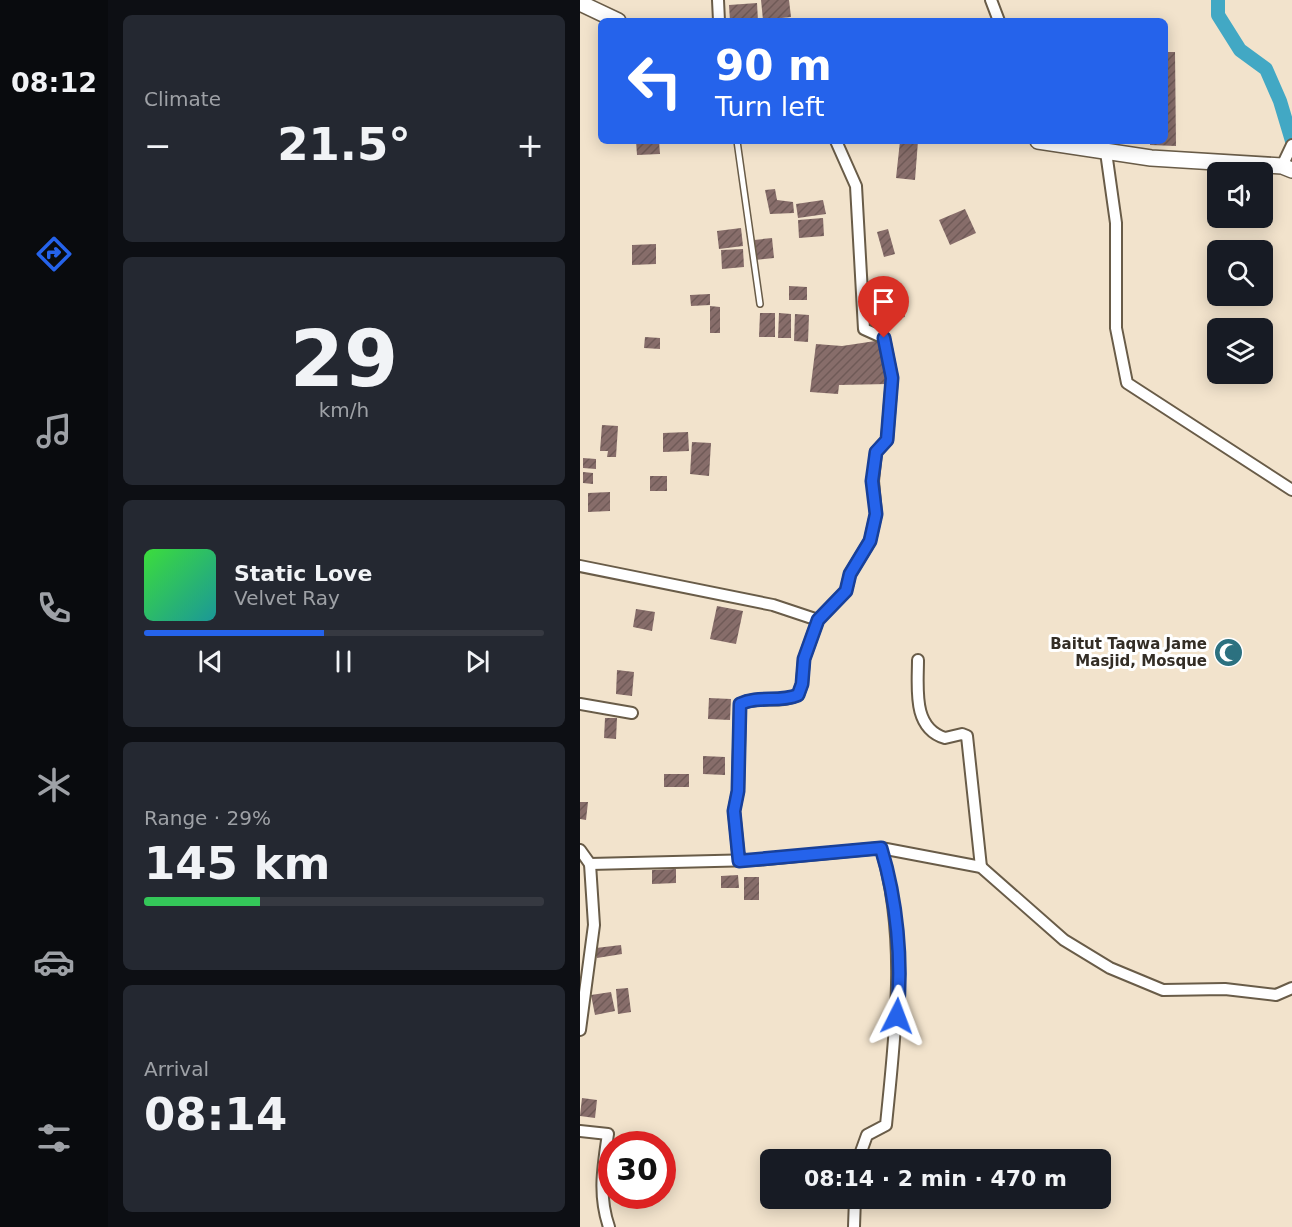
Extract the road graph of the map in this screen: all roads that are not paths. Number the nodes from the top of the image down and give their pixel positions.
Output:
1 (718, 0) edge
2 (991, 0) edge
3 (580, 3) edge
4 (612, 18) edge
5 (719, 18) edge
6 (998, 18) edge
7 (737, 144) edge
8 (837, 144) edge
9 (1057, 144) edge
10 (1290, 149) edge
11 (1106, 152) junction
12 (1287, 168) edge
13 (760, 304) dead end
14 (1291, 490) edge
15 (580, 566) edge
16 (818, 620) junction
17 (918, 660) dead end
18 (580, 704) edge
19 (632, 713) dead end
20 (881, 848) junction
21 (580, 850) edge
22 (739, 861) junction
23 (590, 864) junction
24 (981, 867) junction
25 (1291, 988) edge
26 (580, 1030) edge
27 (580, 1131) edge
28 (862, 1149) edge
29 (855, 1209) edge
30 (609, 1227) edge
31 (854, 1227) edge

1 - 5 street
2 - 6 street
3 - 4 main road
7 - 13 lane
8 - 16 street
9 - 11 main road
10 - 12 street
11 - 12 main road
11 - 14 street
15 - 16 street
16 - 22 street
17 - 24 street
18 - 19 street
20 - 22 street
20 - 24 street
20 - 28 street
21 - 23 street
22 - 23 street
23 - 26 street
24 - 25 street
27 - 30 street
29 - 31 street

